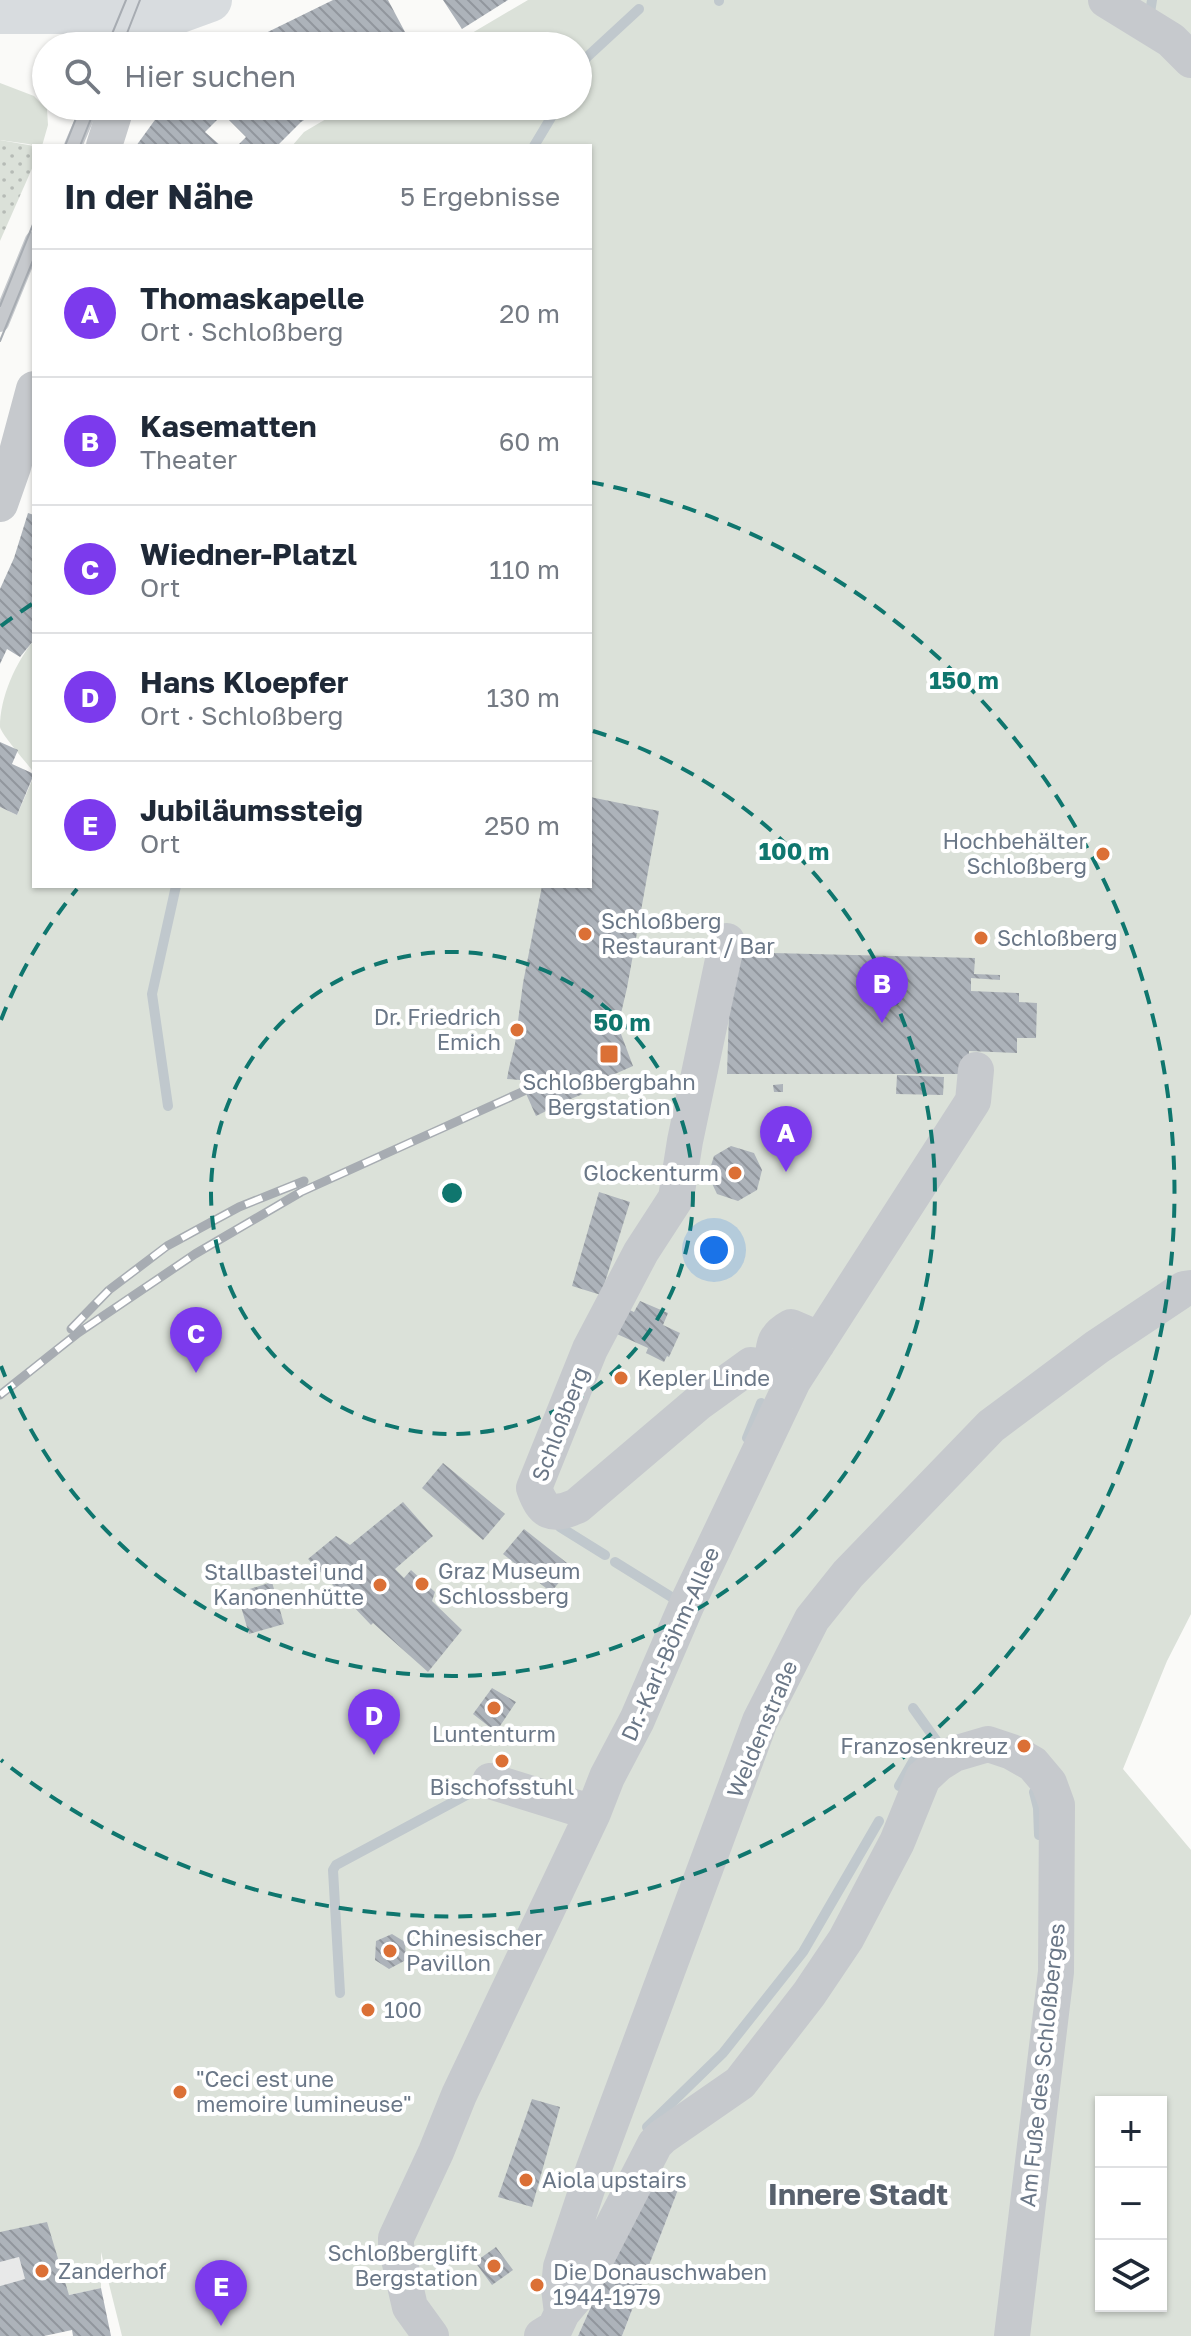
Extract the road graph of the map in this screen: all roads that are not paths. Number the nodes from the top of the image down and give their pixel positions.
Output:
1 (210, 0) edge
2 (1106, 0) edge
3 (0, 12) edge
4 (121, 29) edge
5 (1191, 60) edge
6 (84, 120) edge
7 (112, 120) edge
8 (74, 144) edge
9 (105, 144) edge
10 (32, 245) edge
11 (0, 323) edge
12 (32, 396) edge
13 (0, 504) edge
14 (727, 941) dead end
15 (976, 1070) dead end
16 (1189, 1285) edge
17 (782, 1375) junction
18 (490, 1781) dead end
19 (593, 1813) junction
20 (552, 2324) edge
21 (431, 2336) edge
22 (1012, 2336) edge

1 - 4 main road
2 - 5 street
3 - 4 main road
6 - 8 lane
7 - 9 street
10 - 11 lane
12 - 13 street
14 - 17 street, Schloßberg
15 - 17 street, Dr.-Karl-Böhm-Allee
16 - 20 street, Weldenstraße
17 - 19 street, Dr.-Karl-Böhm-Allee
18 - 19 street
19 - 21 street, Dr.-Karl-Böhm-Allee
20 - 22 street, Am Fuße des Schloßberges

